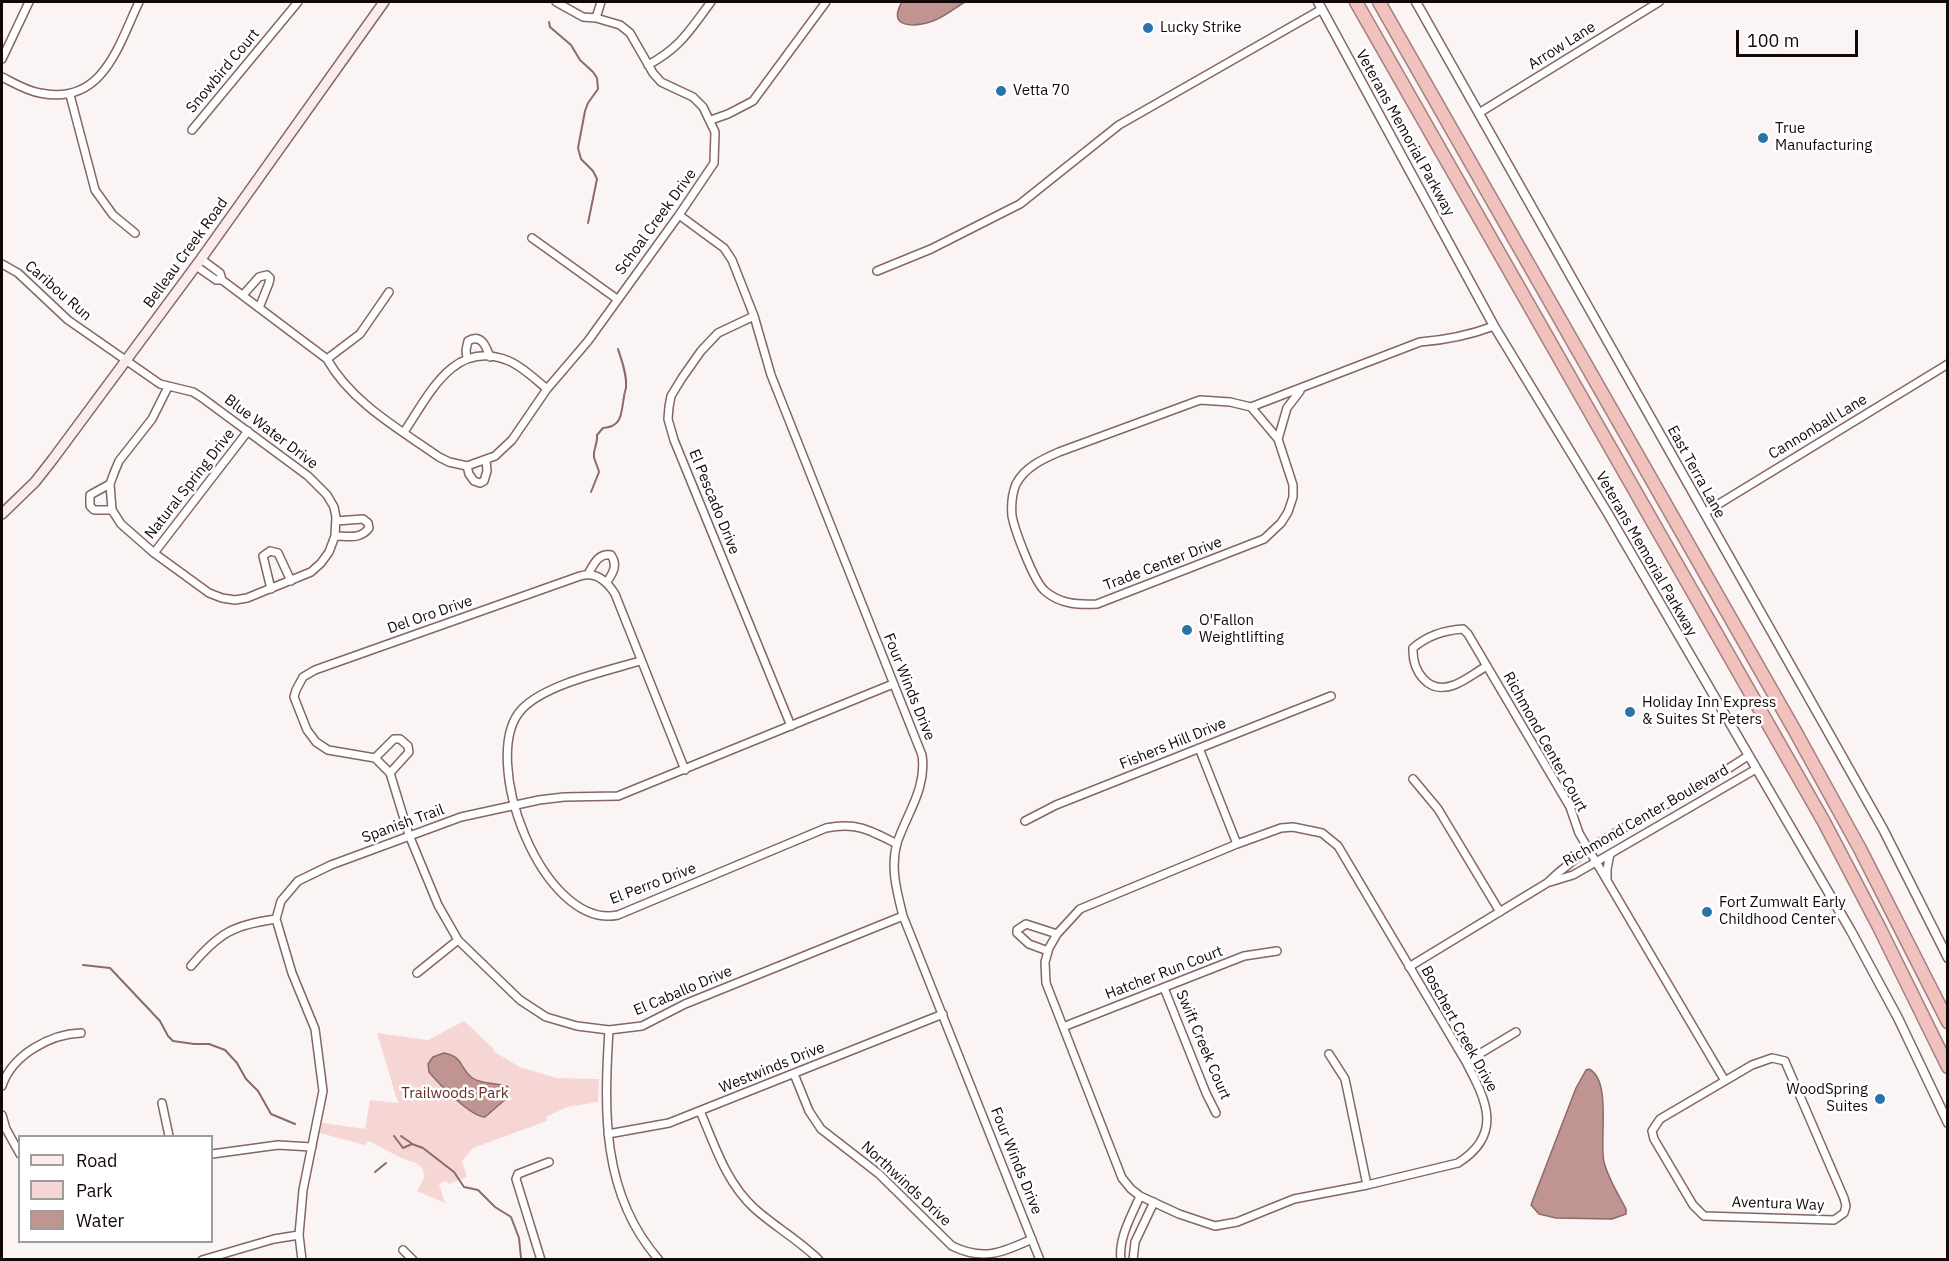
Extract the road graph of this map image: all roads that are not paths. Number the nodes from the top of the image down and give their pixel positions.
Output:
1 (29, 2) edge
2 (139, 2) edge
3 (298, 2) edge
4 (384, 2) edge
5 (556, 2) edge
6 (601, 2) edge
7 (711, 2) edge
8 (826, 2) edge
9 (1356, 2) edge
10 (1379, 2) edge
11 (1416, 2) edge
12 (1659, 2) edge
13 (1320, 5) edge
14 (596, 18) junction
15 (2, 59) edge
16 (648, 65) junction
17 (2, 77) edge
18 (70, 95) junction
19 (1479, 113) junction
20 (711, 120) junction
21 (192, 130) dead end
22 (679, 215) junction
23 (135, 233) dead end
24 (532, 238) dead end
25 (198, 262) junction
26 (2, 264) edge
27 (877, 271) dead end
28 (389, 292) dead end
29 (243, 295) junction
30 (617, 299) junction
31 (259, 308) junction
32 (754, 316) junction
33 (1494, 326) junction
34 (490, 357) junction
35 (126, 359) junction
36 (327, 359) junction
37 (467, 359) junction
38 (1947, 364) edge
39 (168, 387) junction
40 (547, 389) junction
41 (1301, 389) junction
42 (1251, 408) junction
43 (248, 431) junction
44 (404, 432) junction
45 (1278, 440) junction
46 (486, 460) junction
47 (467, 466) junction
48 (110, 484) junction
49 (112, 510) junction
50 (1704, 513) junction
51 (2, 514) edge
52 (336, 521) junction
53 (335, 536) junction
54 (154, 553) junction
55 (588, 574) junction
56 (291, 580) junction
57 (607, 582) junction
58 (271, 589) junction
59 (640, 661) junction
60 (1487, 666) junction
61 (893, 684) junction
62 (1331, 696) dead end
63 (791, 726) junction
64 (1199, 748) junction
65 (1748, 756) junction
66 (375, 758) junction
67 (1756, 769) junction
68 (685, 770) junction
69 (390, 772) junction
70 (1413, 778) dead end
71 (514, 805) junction
72 (1025, 821) dead end
73 (409, 835) junction
74 (897, 844) junction
75 (1238, 844) junction
76 (1588, 849) junction
77 (1610, 854) junction
78 (1596, 862) junction
79 (1607, 881) junction
80 (1548, 883) junction
81 (1500, 912) junction
82 (903, 916) junction
83 (276, 920) junction
84 (1057, 934) junction
85 (458, 940) junction
86 (1048, 951) junction
87 (1277, 951) dead end
88 (1947, 958) edge
89 (191, 966) dead end
90 (1409, 967) junction
91 (417, 973) dead end
92 (1164, 988) junction
93 (943, 1014) junction
94 (1947, 1022) edge
95 (1063, 1027) junction
96 (609, 1030) junction
97 (1516, 1032) dead end
98 (81, 1033) dead end
99 (1329, 1054) dead end
100 (1466, 1062) junction
101 (1947, 1067) edge
102 (794, 1074) junction
103 (3, 1076) edge
104 (1725, 1081) junction
105 (2, 1086) edge
106 (162, 1103) dead end
107 (700, 1112) junction
108 (1216, 1113) dead end
109 (2, 1115) edge
110 (1947, 1123) edge
111 (608, 1134) junction
112 (169, 1135) edge
113 (312, 1147) junction
114 (18, 1150) edge
115 (213, 1154) edge
116 (549, 1162) dead end
117 (1367, 1185) junction
118 (1140, 1196) junction
119 (1154, 1202) junction
120 (299, 1235) junction
121 (1032, 1239) junction
122 (403, 1250) dead end
123 (202, 1260) edge
124 (302, 1260) edge
125 (413, 1260) edge
126 (541, 1260) edge
127 (658, 1260) edge
128 (819, 1260) edge
129 (1040, 1260) edge
130 (1121, 1260) edge
131 (1132, 1260) edge

1 - 15 street
2 - 18 street
3 - 21 street, Snowbird Court
4 - 25 main road, Belleau Creek Road
5 - 14 street, Schoal Creek Drive
6 - 14 street
7 - 16 street
8 - 20 street
9 - 101 highway
10 - 94 highway
11 - 19 street, East Terra Lane
12 - 19 street, Arrow Lane
13 - 27 street
13 - 33 street, Veterans Memorial Parkway
14 - 16 street, Schoal Creek Drive
16 - 20 street, Schoal Creek Drive
17 - 18 street
18 - 23 street
19 - 50 street, East Terra Lane
20 - 22 street, Schoal Creek Drive
22 - 30 street, Schoal Creek Drive
22 - 32 street, Four Winds Drive
24 - 30 street
25 - 29 street, Schoal Creek Drive
25 - 35 main road, Belleau Creek Road
26 - 35 street, Caribou Run
28 - 36 street
29 - 31 street, Schoal Creek Drive
29 - 31 street
30 - 40 street, Schoal Creek Drive
31 - 36 street, Schoal Creek Drive
32 - 61 street, Four Winds Drive
32 - 63 street, El Pescado Drive
33 - 41 street
33 - 65 street, Veterans Memorial Parkway
34 - 37 street
34 - 37 street
34 - 40 street
35 - 39 street, Blue Water Drive
35 - 51 main road, Belleau Creek Road
36 - 44 street, Schoal Creek Drive
37 - 44 street
38 - 50 street, Cannonball Lane
39 - 43 street, Blue Water Drive
39 - 48 street, Blue Water Drive
40 - 46 street, Schoal Creek Drive
41 - 42 street
41 - 45 street
42 - 45 street, Trade Center Drive
42 - 45 street, Trade Center Drive
43 - 52 street, Blue Water Drive
43 - 54 street, Natural Spring Drive
44 - 47 street, Schoal Creek Drive
46 - 47 street, Schoal Creek Drive
46 - 47 street, Schoal Creek Drive
48 - 49 street, Blue Water Drive
48 - 49 street, Blue Water Drive
49 - 54 street, Blue Water Drive
50 - 88 street, East Terra Lane
52 - 53 street, Blue Water Drive
52 - 53 street
53 - 56 street, Blue Water Drive
54 - 58 street, Blue Water Drive
55 - 57 street
55 - 57 street, Del Oro Drive
55 - 66 street, Del Oro Drive
56 - 58 street, Blue Water Drive
56 - 58 street
57 - 59 street
59 - 68 street
59 - 71 street, El Perro Drive
60 - 60 street
60 - 76 street, Richmond Center Court
61 - 63 street, Spanish Trail
61 - 74 street, Four Winds Drive
62 - 64 street, Fishers Hill Drive
63 - 68 street, Spanish Trail
64 - 72 street, Fishers Hill Drive
64 - 75 street
65 - 67 street, Veterans Memorial Parkway
65 - 76 street, Richmond Center Boulevard
66 - 69 street, El Caballo Drive
66 - 69 street
67 - 77 street, Richmond Center Boulevard
67 - 110 street, Veterans Memorial Parkway
68 - 71 street, Spanish Trail
69 - 73 street, El Caballo Drive
70 - 81 street
71 - 73 street, Spanish Trail
71 - 74 street, El Perro Drive
73 - 83 street, Spanish Trail
73 - 85 street, El Caballo Drive
74 - 82 street, Four Winds Drive
75 - 84 street, Boschert Creek Drive
75 - 90 street, Boschert Creek Drive
76 - 78 street, Richmond Center Court
76 - 80 street, Richmond Center Boulevard
77 - 78 street, Richmond Center Boulevard
77 - 79 street
78 - 79 street
78 - 80 street, Richmond Center Boulevard
79 - 104 street
80 - 81 street, Richmond Center Boulevard
81 - 90 street, Richmond Center Boulevard
82 - 93 street, Four Winds Drive
82 - 96 street, El Caballo Drive
83 - 89 street
83 - 113 street
84 - 86 street, Boschert Creek Drive
84 - 86 street
85 - 91 street
85 - 96 street, El Caballo Drive
86 - 95 street, Boschert Creek Drive
87 - 92 street, Hatcher Run Court
90 - 100 street, Boschert Creek Drive
92 - 95 street, Hatcher Run Court
92 - 108 street, Swift Creek Court
93 - 102 street, Westwinds Drive
93 - 121 street, Four Winds Drive
95 - 118 street, Boschert Creek Drive
96 - 111 street
97 - 100 street
98 - 103 street
99 - 117 street
100 - 117 street, Boschert Creek Drive
102 - 107 street, Westwinds Drive
102 - 121 street, Northwinds Drive
103 - 105 street
104 - 104 street, Aventura Way
106 - 112 street
107 - 111 street, Westwinds Drive
107 - 128 street
109 - 114 street
111 - 127 street
113 - 115 street
113 - 120 street
116 - 126 street
117 - 119 street, Boschert Creek Drive
118 - 119 street, Boschert Creek Drive
118 - 130 street
119 - 131 street
120 - 123 street
120 - 124 street
121 - 129 street, Four Winds Drive
122 - 125 street

